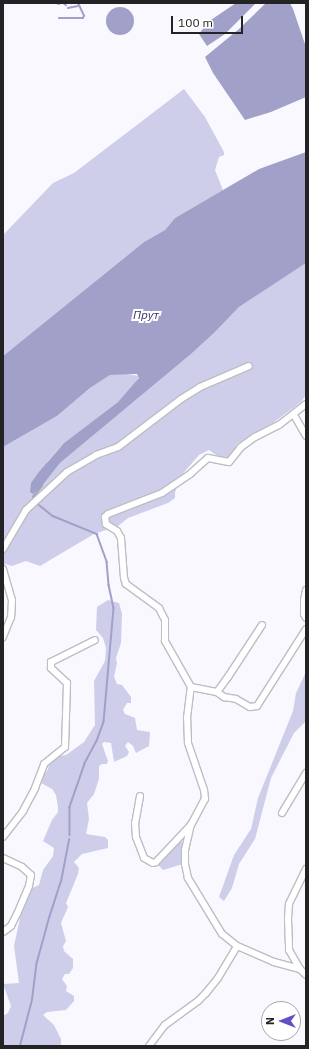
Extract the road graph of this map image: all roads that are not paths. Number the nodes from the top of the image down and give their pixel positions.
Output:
1 (249, 366) dead end
2 (306, 404) edge
3 (294, 415) junction
4 (306, 436) edge
5 (3, 549) edge
6 (3, 569) edge
7 (306, 590) edge
8 (306, 618) edge
9 (262, 626) dead end
10 (306, 629) edge
11 (3, 637) edge
12 (96, 640) dead end
13 (191, 687) junction
14 (217, 692) junction
15 (306, 773) edge
16 (140, 796) dead end
17 (282, 813) dead end
18 (191, 825) junction
19 (3, 837) edge
20 (3, 858) edge
21 (306, 869) edge
22 (3, 932) edge
23 (237, 946) junction
24 (300, 968) junction
25 (306, 975) edge
26 (149, 1046) edge

1 - 5 street
2 - 3 street
3 - 4 street
3 - 13 street
6 - 11 street
7 - 8 street
9 - 14 street
10 - 14 street
12 - 19 street
13 - 14 street
13 - 18 street
15 - 17 street
16 - 18 street
18 - 23 street
20 - 22 street
21 - 24 street
23 - 24 street
23 - 26 street
24 - 25 street

